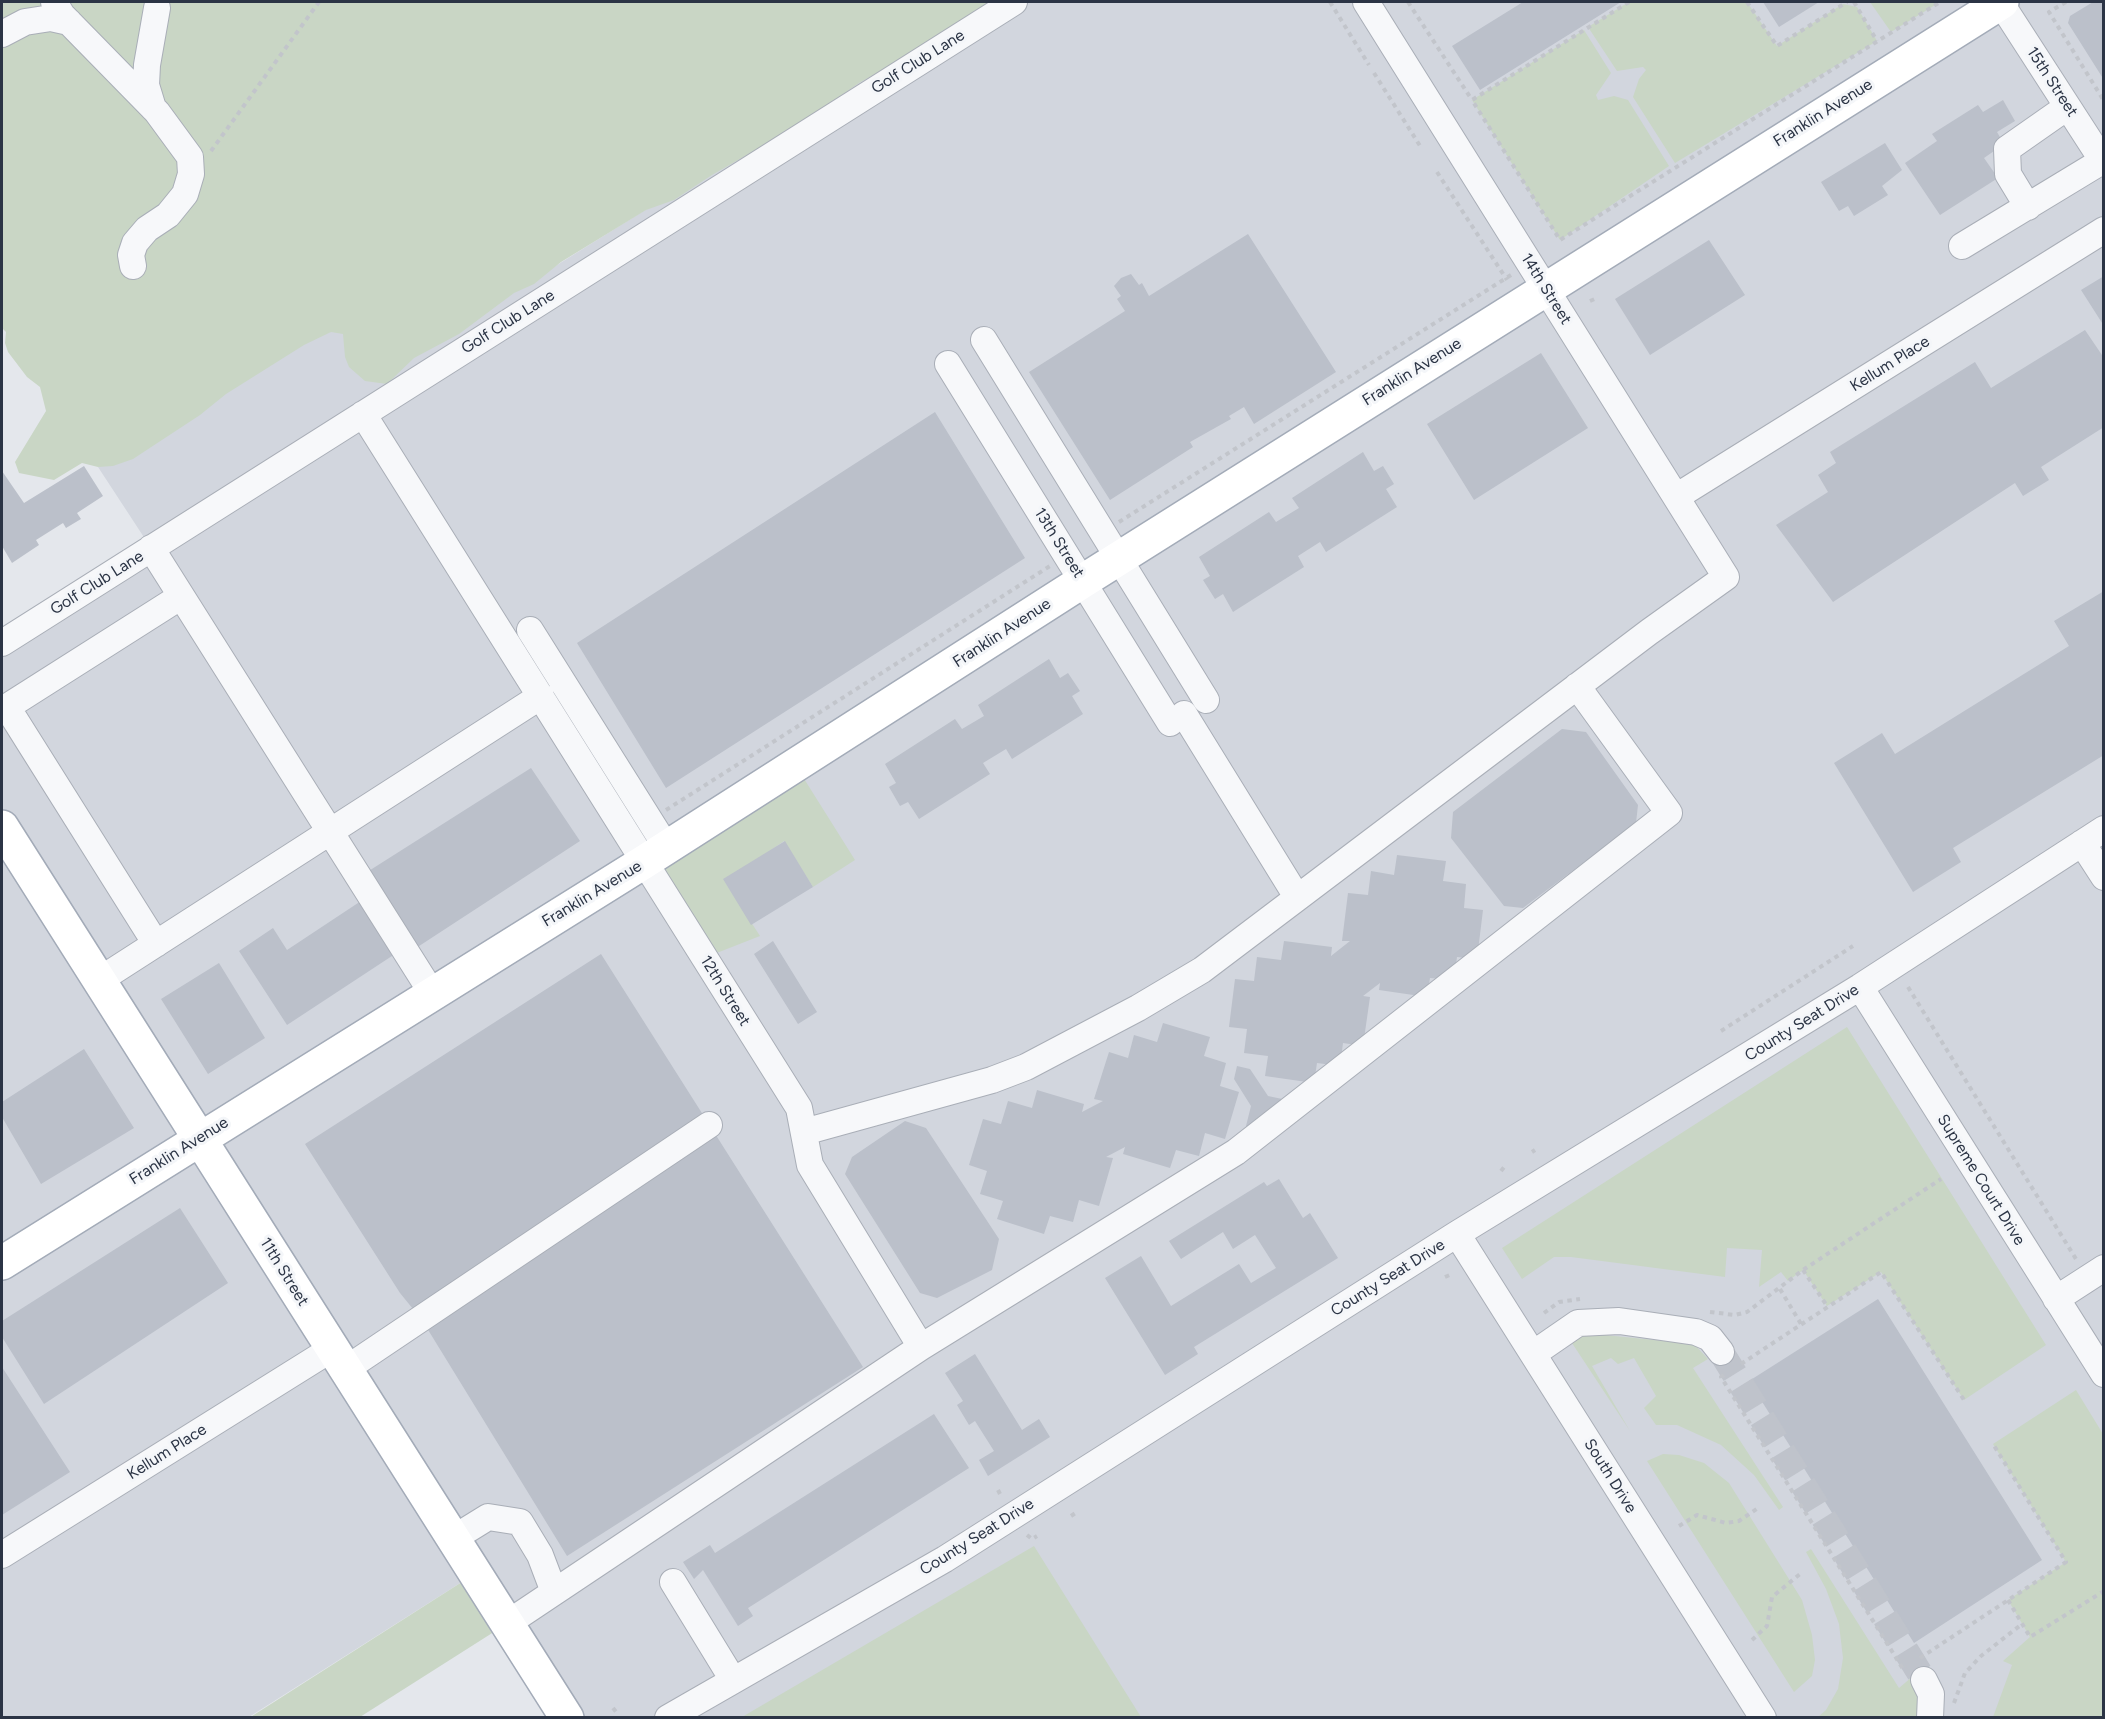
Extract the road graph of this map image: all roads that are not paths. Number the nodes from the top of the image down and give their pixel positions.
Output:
1 (1014, 2) edge
2 (1366, 2) edge
3 (2001, 2) edge
4 (157, 8) dead end
5 (62, 12) edge
6 (2, 34) edge
7 (2067, 107) junction
8 (153, 108) junction
9 (2103, 162) edge
10 (2028, 207) junction
11 (2103, 230) edge
12 (1962, 246) dead end
13 (133, 266) dead end
14 (1545, 288) junction
15 (984, 340) dead end
16 (948, 364) dead end
17 (363, 414) junction
18 (1676, 497) junction
19 (151, 548) junction
20 (1120, 557) junction
21 (1083, 581) junction
22 (180, 597) junction
23 (530, 630) dead end
24 (2, 643) edge
25 (1577, 686) junction
26 (541, 696) junction
27 (1206, 700) dead end
28 (2, 827) edge
29 (2103, 829) edge
30 (329, 832) junction
31 (2082, 843) junction
32 (656, 855) junction
33 (2103, 877) edge
34 (1297, 897) junction
35 (156, 944) junction
36 (98, 981) junction
37 (1860, 987) junction
38 (432, 993) junction
39 (709, 1125) dead end
40 (804, 1132) junction
41 (199, 1138) junction
42 (1457, 1234) junction
43 (2, 1263) edge
44 (2096, 1273) edge
45 (2056, 1299) junction
46 (921, 1347) junction
47 (1533, 1354) junction
48 (339, 1358) junction
49 (1730, 1363) tunnel mouth
50 (2103, 1374) edge
51 (454, 1539) junction
52 (2, 1555) edge
53 (674, 1582) dead end
54 (554, 1592) junction
55 (508, 1623) junction
56 (733, 1680) junction
57 (1924, 1680) tunnel mouth
58 (1941, 1712) edge
59 (567, 1718) edge
60 (668, 1718) edge
61 (1763, 1718) edge

1 - 17 street, Golf Club Lane
2 - 14 street, 14th Street
3 - 7 street, 15th Street
3 - 14 main road, Franklin Avenue
4 - 8 street
5 - 6 street
5 - 8 street
7 - 9 street, 15th Street
7 - 10 street
8 - 13 street
9 - 10 street
10 - 12 street
11 - 18 street, Kellum Place
14 - 18 street, 14th Street
14 - 20 main road, Franklin Avenue
15 - 20 street
16 - 21 street, 13th Street
17 - 19 street, Golf Club Lane
17 - 26 street, 12th Street
18 - 25 street, 14th Street
19 - 22 street
19 - 24 street, Golf Club Lane
20 - 21 main road, Franklin Avenue
20 - 27 street
21 - 32 main road, Franklin Avenue
21 - 34 street, 13th Street
22 - 30 street
22 - 35 street
23 - 32 street, 12th Street
25 - 34 street
25 - 46 street
26 - 30 street
26 - 32 street, 12th Street
28 - 36 main road, 11th Street
29 - 31 street, County Seat Drive
30 - 35 street
30 - 38 street
31 - 33 street
31 - 37 street, County Seat Drive
32 - 38 main road, Franklin Avenue
32 - 40 street, 12th Street
34 - 40 street
35 - 36 street
36 - 41 main road, 11th Street
37 - 42 street, County Seat Drive
37 - 45 street, Supreme Court Drive
38 - 41 main road, Franklin Avenue
39 - 48 street, Kellum Place
40 - 46 street, 12th Street
41 - 43 main road, Franklin Avenue
41 - 48 main road, 11th Street
42 - 47 street, South Drive
42 - 56 street, County Seat Drive
44 - 45 street
45 - 50 street, Supreme Court Drive
46 - 54 street
47 - 49 street
47 - 61 street, South Drive
48 - 51 main road, 11th Street
48 - 52 street, Kellum Place
51 - 54 street
51 - 55 main road, 11th Street
53 - 56 street
54 - 55 street
55 - 59 main road, 11th Street
56 - 60 street, County Seat Drive
57 - 58 street

